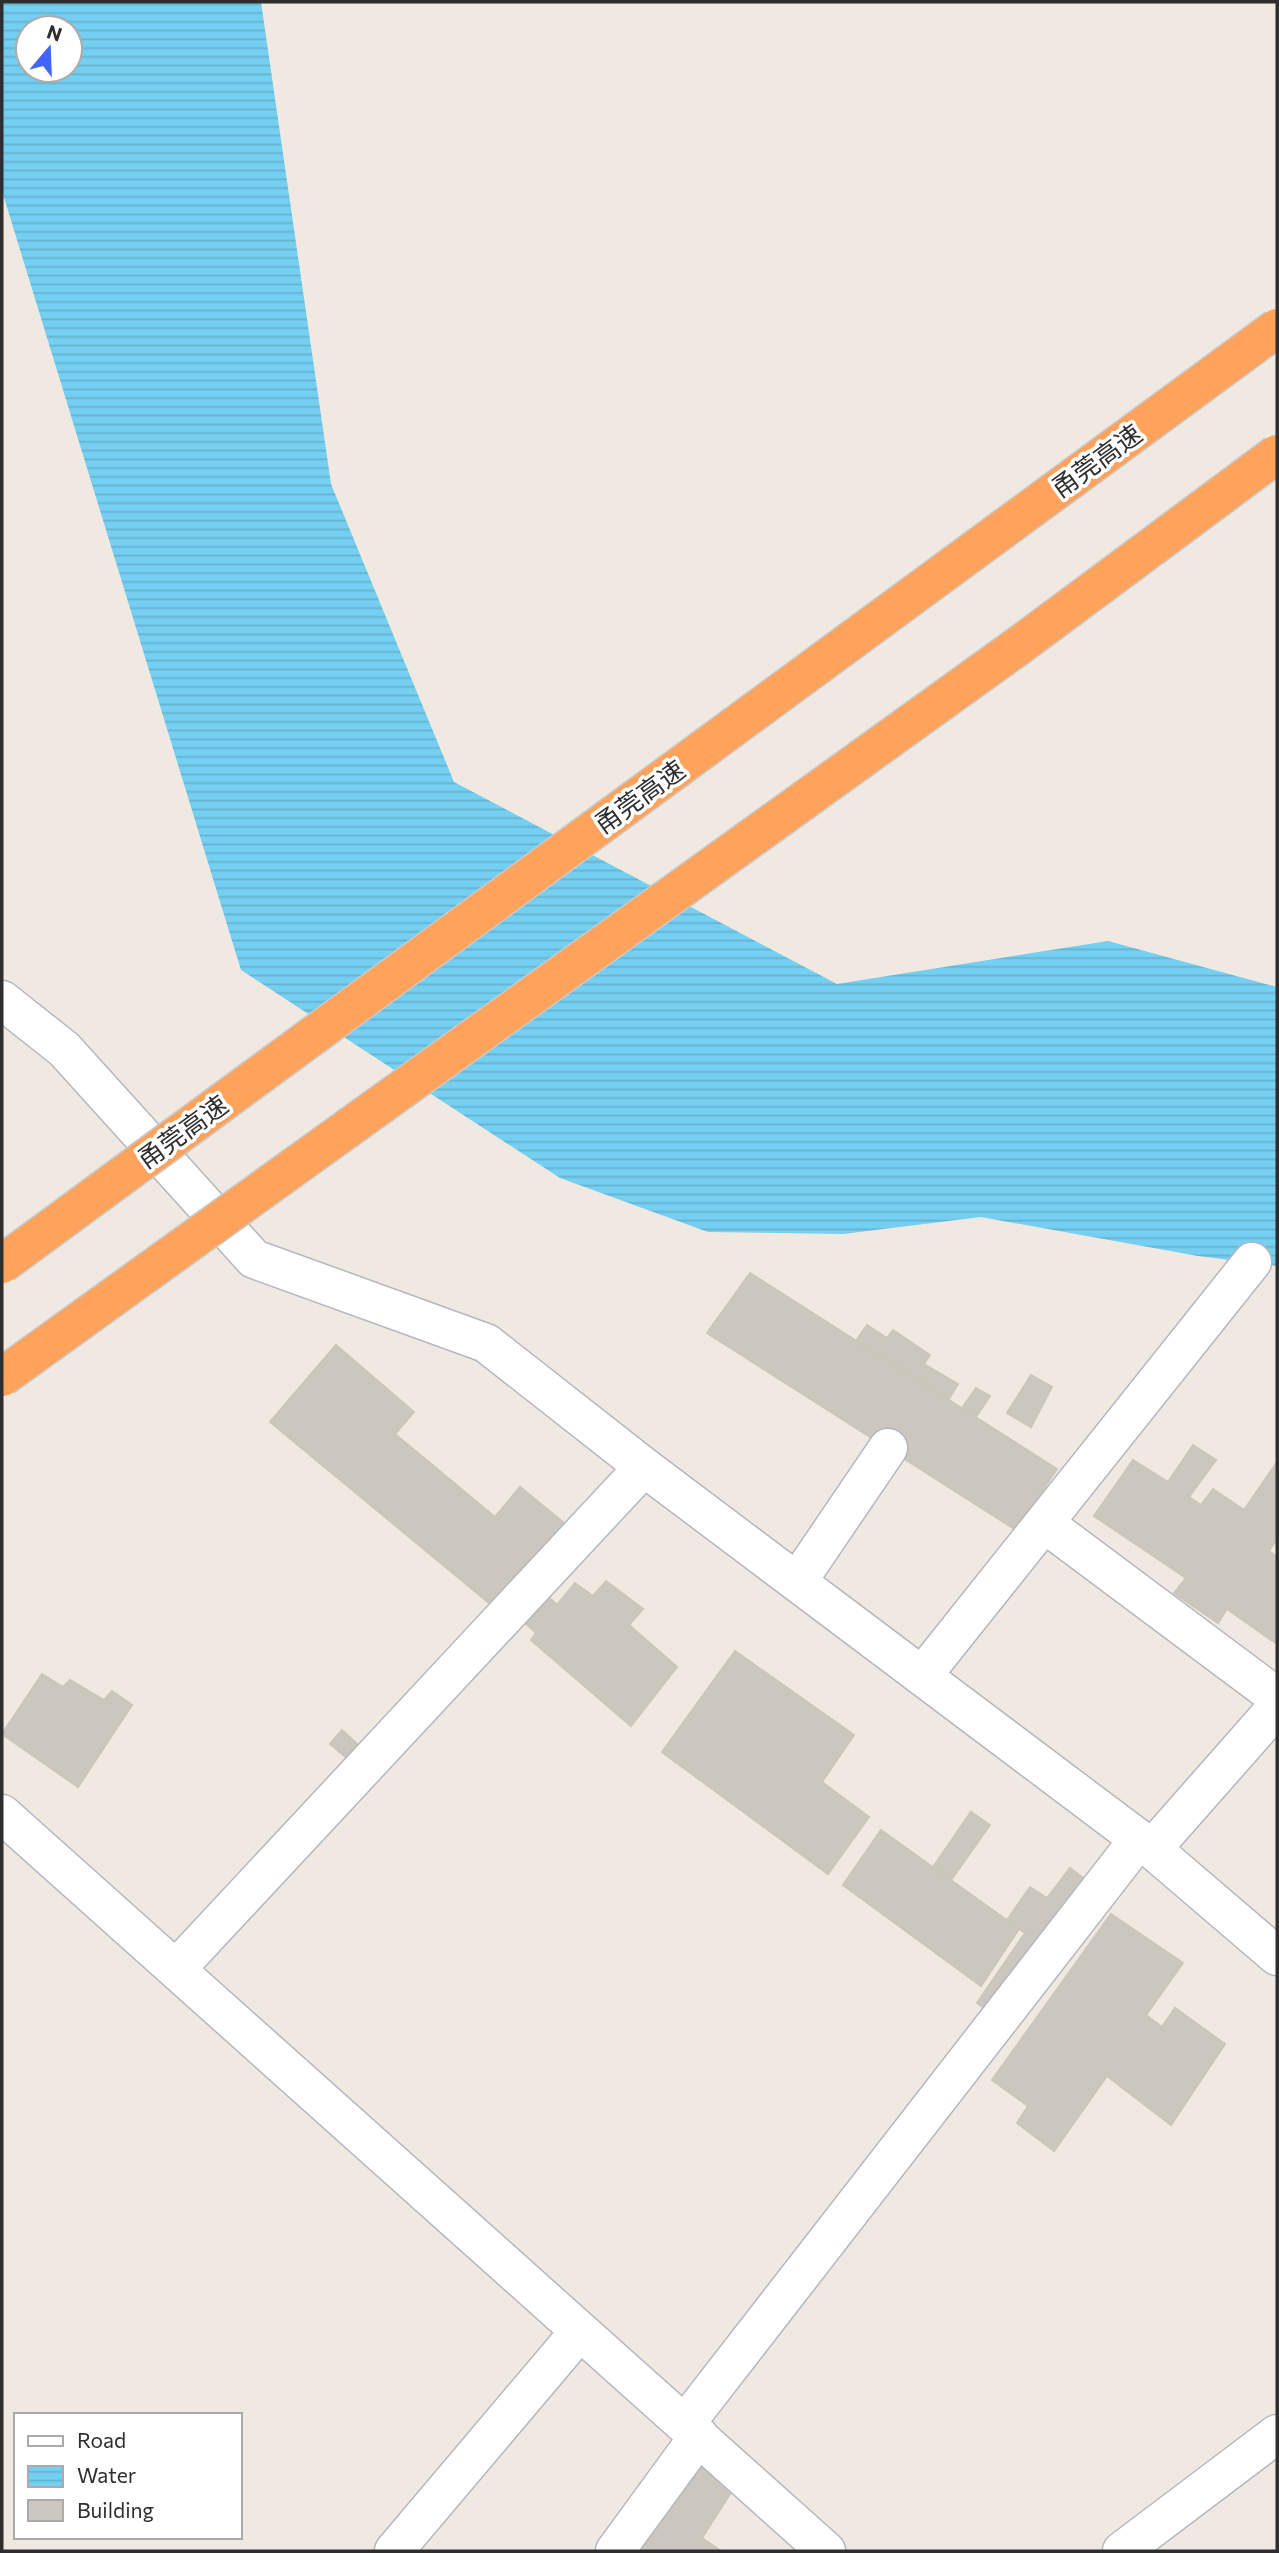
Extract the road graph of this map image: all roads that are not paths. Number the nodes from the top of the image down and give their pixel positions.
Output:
1 (1277, 328) edge
2 (1277, 454) edge
3 (2, 1000) edge
4 (1252, 1262) dead end
5 (2, 1264) edge
6 (2, 1377) edge
7 (888, 1448) dead end
8 (644, 1467) junction
9 (1044, 1523) junction
10 (797, 1583) junction
11 (922, 1676) junction
12 (1277, 1697) edge
13 (1277, 1707) edge
14 (2, 1814) edge
15 (1145, 1844) junction
16 (1277, 1956) edge
17 (176, 1969) junction
18 (579, 2331) junction
19 (692, 2430) junction
20 (1277, 2434) edge
21 (394, 2551) edge
22 (615, 2551) edge
23 (826, 2551) edge
24 (1122, 2551) edge

1 - 5 highway, 甬莞高速, bridge
2 - 6 highway, bridge
3 - 8 street
4 - 9 street
7 - 10 street
8 - 10 street
8 - 17 street
9 - 11 street
9 - 12 street
10 - 11 street
11 - 15 street
13 - 15 street
14 - 17 street
15 - 16 street
15 - 19 street
17 - 18 street
18 - 19 street
18 - 21 street
19 - 22 street
19 - 23 street
20 - 24 street

